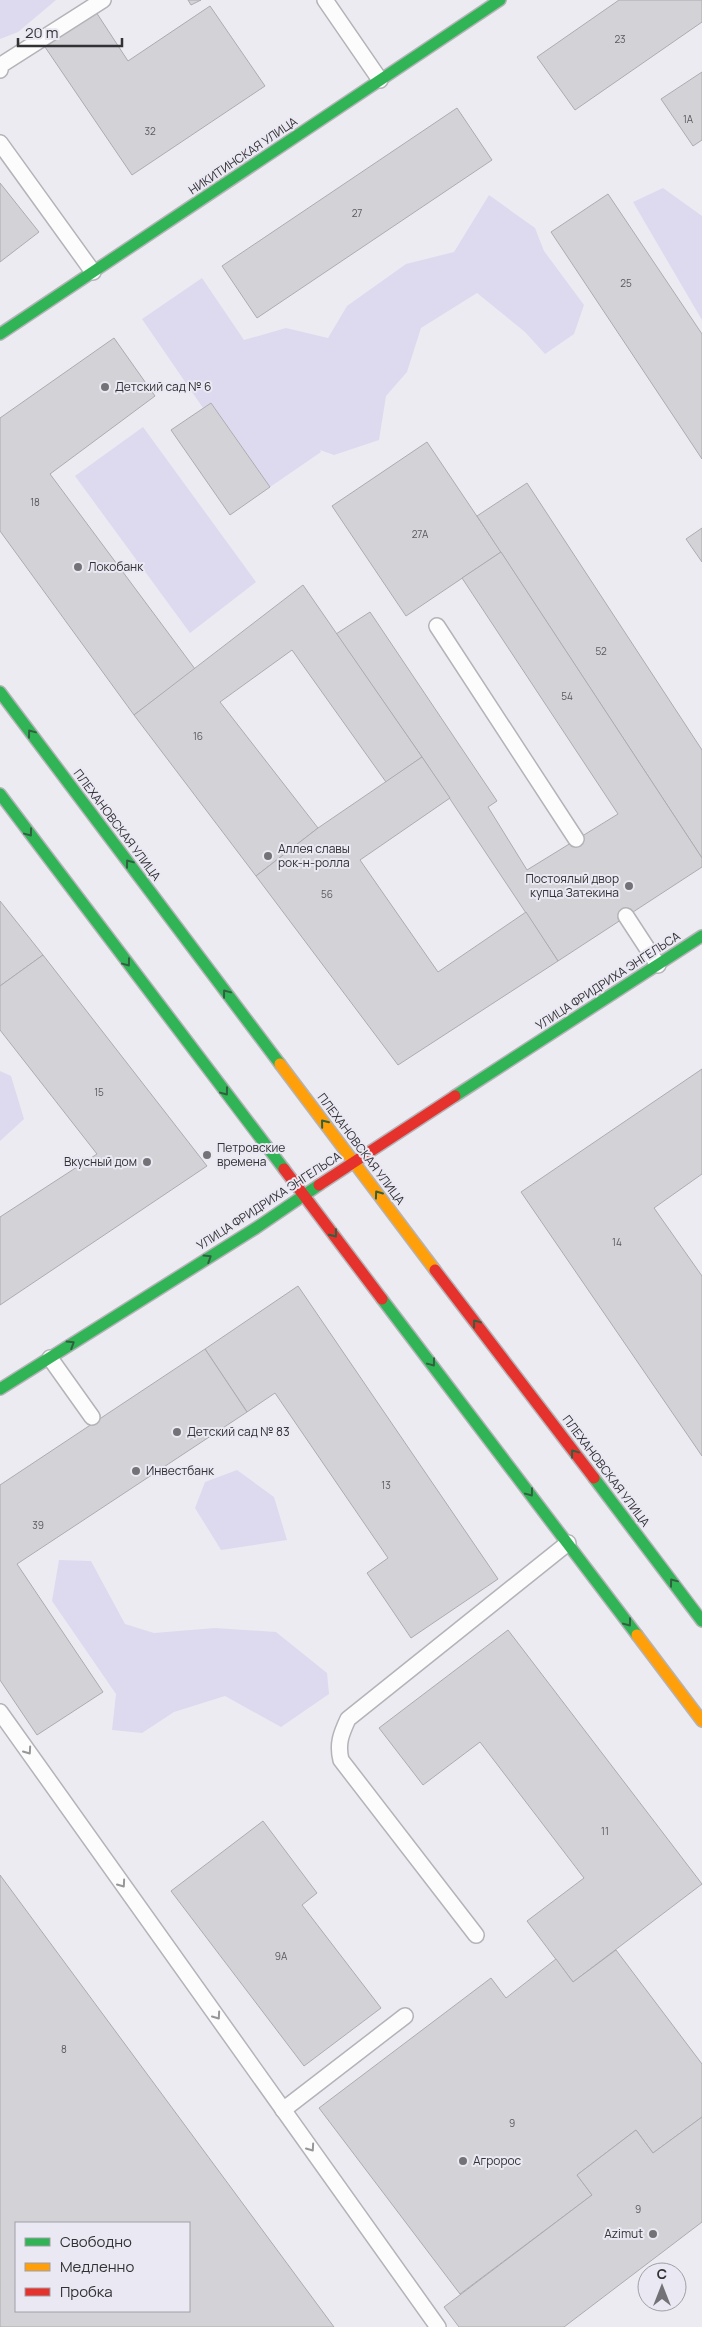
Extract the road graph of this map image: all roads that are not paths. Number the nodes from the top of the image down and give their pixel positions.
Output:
1 (103, 0) edge
2 (325, 0) edge
3 (500, 0) edge
4 (0, 70) edge
5 (380, 80) junction
6 (0, 143) edge
7 (93, 272) junction
8 (0, 334) edge
9 (437, 626) dead end
10 (0, 692) edge
11 (0, 794) edge
12 (576, 839) dead end
13 (626, 916) dead end
14 (702, 936) edge
15 (658, 965) junction
16 (354, 1161) junction
17 (304, 1196) junction
18 (50, 1358) junction
19 (0, 1389) edge
20 (92, 1417) dead end
21 (568, 1543) junction
22 (702, 1621) edge
23 (0, 1712) edge
24 (702, 1721) edge
25 (476, 1934) dead end
26 (405, 2016) dead end
27 (283, 2110) junction
28 (438, 2327) edge

1 - 4 lane
2 - 5 lane
3 - 5 main road, НИКИТИНСКАЯ УЛИЦА
5 - 7 main road, НИКИТИНСКАЯ УЛИЦА
6 - 7 lane
7 - 8 main road, НИКИТИНСКАЯ УЛИЦА
9 - 12 lane
16 -> 10 main road, ПЛЕХАНОВСКАЯ УЛИЦА
11 -> 17 main road
13 - 15 lane
14 - 15 main road, УЛИЦА ФРИДРИХА ЭНГЕЛЬСА
15 - 16 main road, УЛИЦА ФРИДРИХА ЭНГЕЛЬСА
16 - 17 main road, УЛИЦА ФРИДРИХА ЭНГЕЛЬСА
22 -> 16 main road, ПЛЕХАНОВСКАЯ УЛИЦА
18 -> 17 main road, УЛИЦА ФРИДРИХА ЭНГЕЛЬСА
17 -> 21 main road
18 - 19 main road, УЛИЦА ФРИДРИХА ЭНГЕЛЬСА
18 - 20 lane
21 -> 24 main road
21 - 25 lane
23 -> 27 lane
26 - 27 lane
27 -> 28 lane

